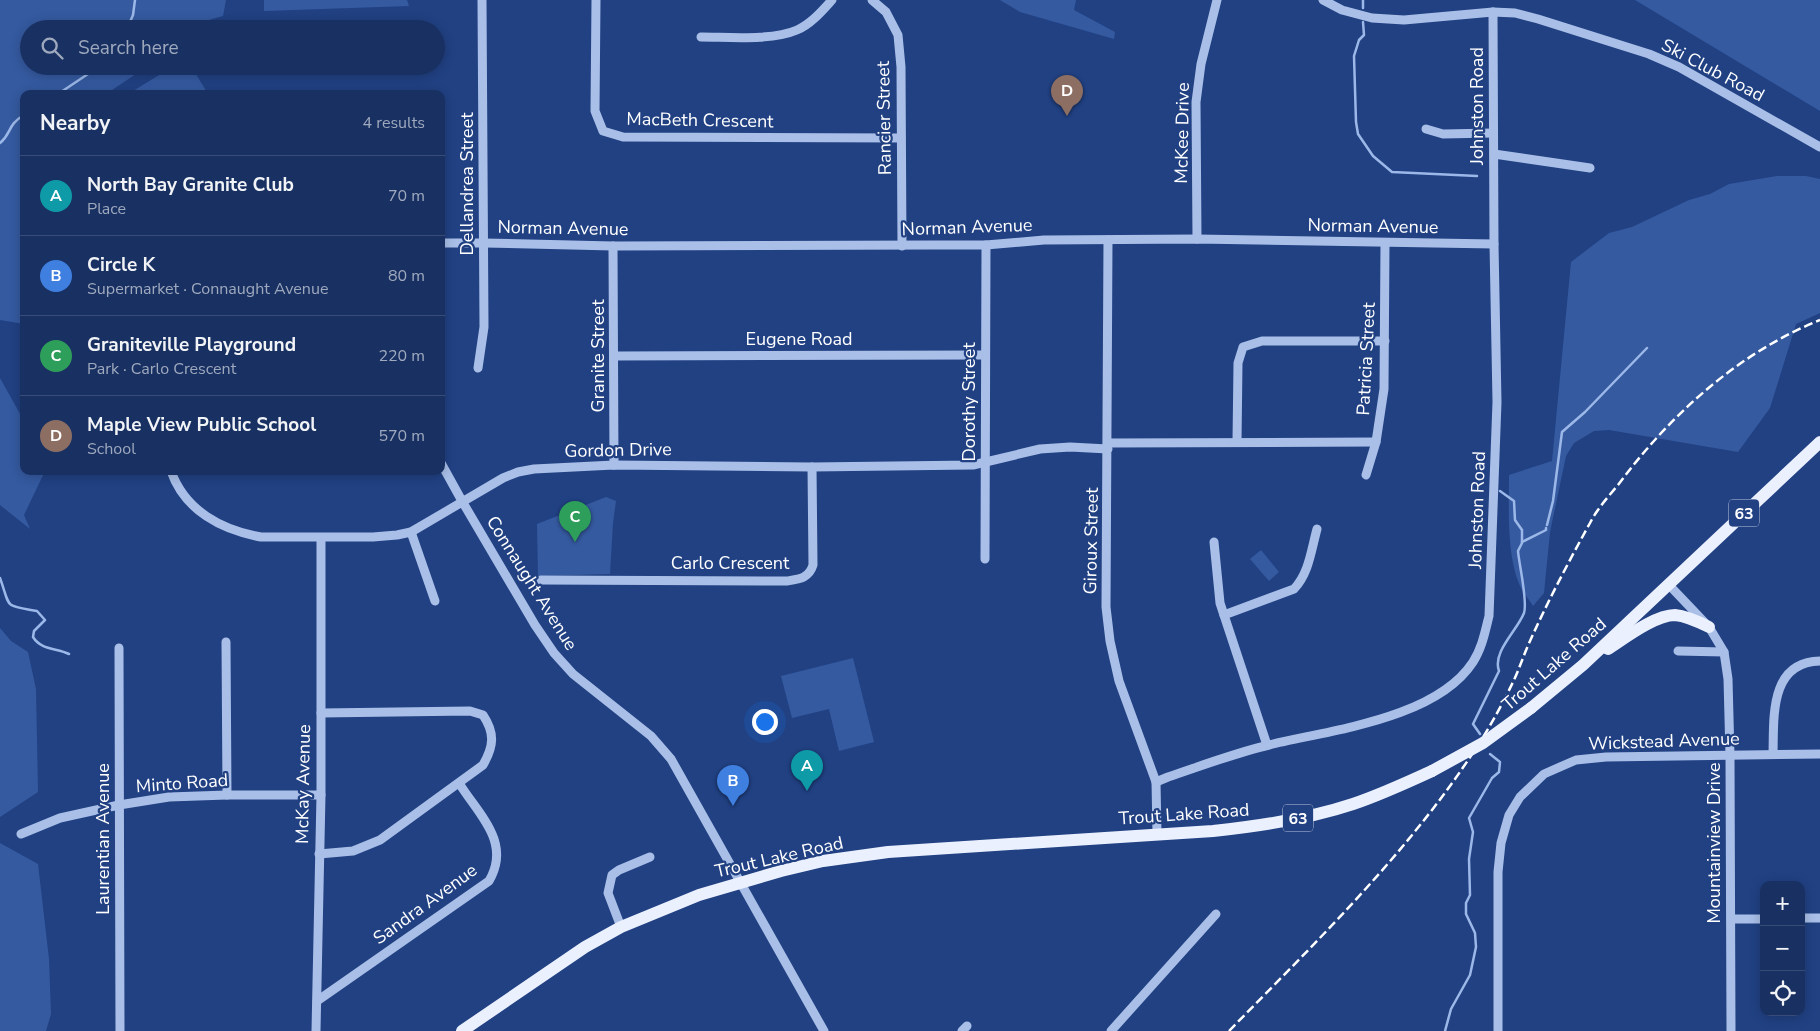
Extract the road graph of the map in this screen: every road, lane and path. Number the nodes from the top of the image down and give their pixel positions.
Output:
1 (482, 0) edge
2 (596, 0) edge
3 (832, 0) edge
4 (872, 0) edge
5 (1217, 0) edge
6 (1323, 0) edge
7 (1493, 12) junction
8 (701, 37) dead end
9 (1426, 129) dead end
10 (1493, 133) junction
11 (901, 138) junction
12 (1820, 147) edge
13 (1494, 154) junction
14 (1590, 168) dead end
15 (1198, 239) junction
16 (1108, 240) junction
17 (484, 243) junction
18 (1386, 243) junction
19 (445, 244) edge
20 (1494, 244) junction
21 (986, 245) junction
22 (613, 246) junction
23 (902, 246) junction
24 (1385, 342) junction
25 (985, 355) junction
26 (614, 356) junction
27 (478, 368) dead end
28 (1237, 441) junction
29 (1376, 442) junction
30 (1820, 442) edge
31 (1108, 446) junction
32 (985, 462) junction
33 (614, 464) junction
34 (812, 467) junction
35 (445, 469) edge
36 (173, 475) edge
37 (1366, 475) dead end
38 (462, 501) junction
39 (1316, 529) dead end
40 (411, 532) junction
41 (321, 538) junction
42 (1214, 542) dead end
43 (985, 559) dead end
44 (541, 580) dead end
45 (1669, 585) junction
46 (435, 601) dead end
47 (1224, 615) junction
48 (1709, 627) junction
49 (226, 642) dead end
50 (119, 648) dead end
51 (1678, 651) dead end
52 (1724, 652) junction
53 (1820, 661) edge
54 (1583, 665) junction
55 (321, 713) junction
56 (1267, 745) junction
57 (1773, 754) junction
58 (1820, 754) edge
59 (1730, 756) junction
60 (1156, 782) junction
61 (458, 783) junction
62 (226, 795) junction
63 (321, 795) junction
64 (120, 805) junction
65 (21, 834) dead end
66 (1157, 834) junction
67 (319, 854) junction
68 (650, 857) dead end
69 (741, 882) junction
70 (1216, 914) dead end
71 (1731, 918) junction
72 (1760, 918) edge
73 (1805, 918) edge
74 (1820, 918) edge
75 (621, 927) junction
76 (316, 1001) junction
77 (120, 1031) edge
78 (316, 1031) edge
79 (462, 1031) edge
80 (824, 1031) edge
81 (1111, 1031) edge
82 (1498, 1031) edge
83 (1731, 1031) edge

1 - 17 street, Dellandrea Street
2 - 11 street, MacBeth Crescent
3 - 8 street
4 - 11 street, Rancier Street
5 - 15 street, McKee Drive
6 - 7 street, Ski Club Road
7 - 10 street, Johnston Road
7 - 12 street, Ski Club Road
9 - 10 street
10 - 13 street, Johnston Road
11 - 23 street, Rancier Street
13 - 14 street
13 - 20 street, Johnston Road
15 - 16 street, Norman Avenue
15 - 18 street, Norman Avenue
16 - 21 street, Norman Avenue
16 - 31 street, Giroux Street
17 - 19 street, Norman Avenue
17 - 22 street, Norman Avenue
17 - 27 street, Dellandrea Street
18 - 20 street, Norman Avenue
18 - 24 street, Patricia Street
20 - 56 street, Johnston Road
21 - 23 street, Norman Avenue
21 - 25 street, Dorothy Street
22 - 23 street, Norman Avenue
22 - 26 street, Granite Street
24 - 28 street
24 - 29 street, Patricia Street
25 - 26 street, Eugene Road
25 - 32 street, Dorothy Street
26 - 33 street, Granite Street
28 - 29 street, Gordon Drive
28 - 31 street, Gordon Drive
29 - 37 street, Patricia Street
30 - 45 main road, Trout Lake Road / 63
31 - 32 street, Gordon Drive
31 - 60 street, Giroux Street
32 - 34 street, Gordon Drive
32 - 43 street, Dorothy Street
33 - 34 street, Gordon Drive
33 - 38 street, Gordon Drive
34 - 44 street, Carlo Crescent
35 - 38 street, Connaught Avenue
36 - 41 street, Gordon Drive
38 - 40 street, Gordon Drive
38 - 69 street, Connaught Avenue
39 - 47 street
40 - 41 street, Gordon Drive
40 - 46 street
41 - 55 street, McKay Avenue
42 - 47 street
45 - 48 street, Mountainview Drive
45 - 54 main road, Trout Lake Road / 63
47 - 56 street
48 - 52 street, Mountainview Drive
48 - 54 main road
49 - 62 street
50 - 64 street, Laurentian Avenue
51 - 52 street
52 - 59 street, Mountainview Drive
53 - 57 street
54 - 66 main road, Trout Lake Road / 63, bridge
55 - 61 street
55 - 63 street, McKay Avenue
56 - 60 street, Johnston Road
57 - 58 street, Wickstead Avenue
57 - 59 street, Wickstead Avenue
59 - 71 street, Mountainview Drive
59 - 82 street, Wickstead Avenue
60 - 66 street, Giroux Street
61 - 67 street
61 - 76 street, Sandra Avenue
62 - 63 street, Minto Road
62 - 64 street, Minto Road
63 - 67 street, McKay Avenue
64 - 65 street, Minto Road
64 - 77 street, Laurentian Avenue
66 - 69 main road, Trout Lake Road
67 - 76 street, McKay Avenue
68 - 75 street
69 - 75 main road, Trout Lake Road
69 - 80 street, Connaught Avenue
70 - 81 street
71 - 72 street
71 - 83 street, Mountainview Drive
73 - 74 street
75 - 79 main road, Trout Lake Road
76 - 78 street, McKay Avenue

